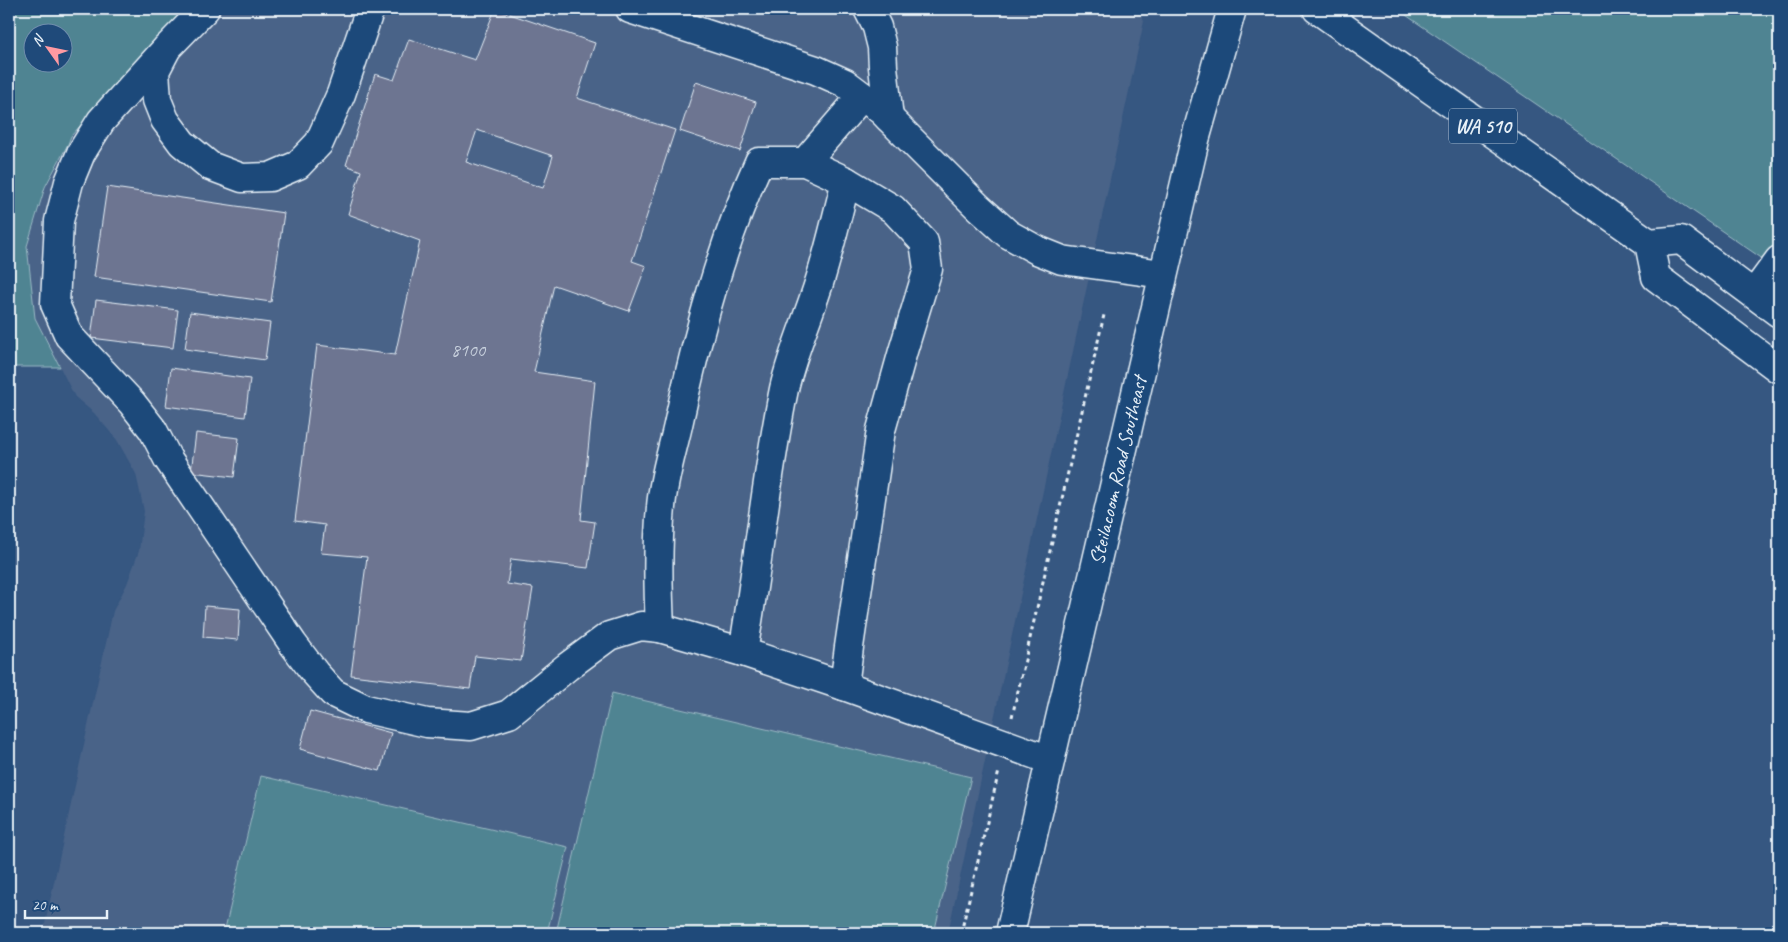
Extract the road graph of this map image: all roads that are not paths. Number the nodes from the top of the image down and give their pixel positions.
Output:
1 (205, 9) edge
2 (370, 9) edge
3 (630, 9) edge
4 (868, 9) edge
5 (1232, 9) edge
6 (1317, 9) edge
7 (167, 48) junction
8 (862, 96) junction
9 (889, 118) junction
10 (805, 162) junction
11 (846, 181) junction
12 (1648, 243) junction
13 (1779, 260) edge
14 (1163, 274) junction
15 (1771, 304) edge
16 (1779, 369) edge
17 (660, 628) junction
18 (743, 652) junction
19 (844, 686) junction
20 (1050, 760) junction
21 (1010, 933) edge

1 - 7 street
2 - 7 street
3 - 8 street
4 - 9 street
5 - 14 street, Steilacoom Road Southeast
6 - 12 street, WA 510
7 - 17 street
8 - 9 street
8 - 10 street
9 - 14 street
10 - 11 street
10 - 17 street
11 - 18 street
11 - 19 street
12 - 15 street
12 - 16 street
13 - 15 street
14 - 20 street, Steilacoom Road Southeast
17 - 18 street
18 - 19 street
19 - 20 street
20 - 21 street, Steilacoom Road Southeast

